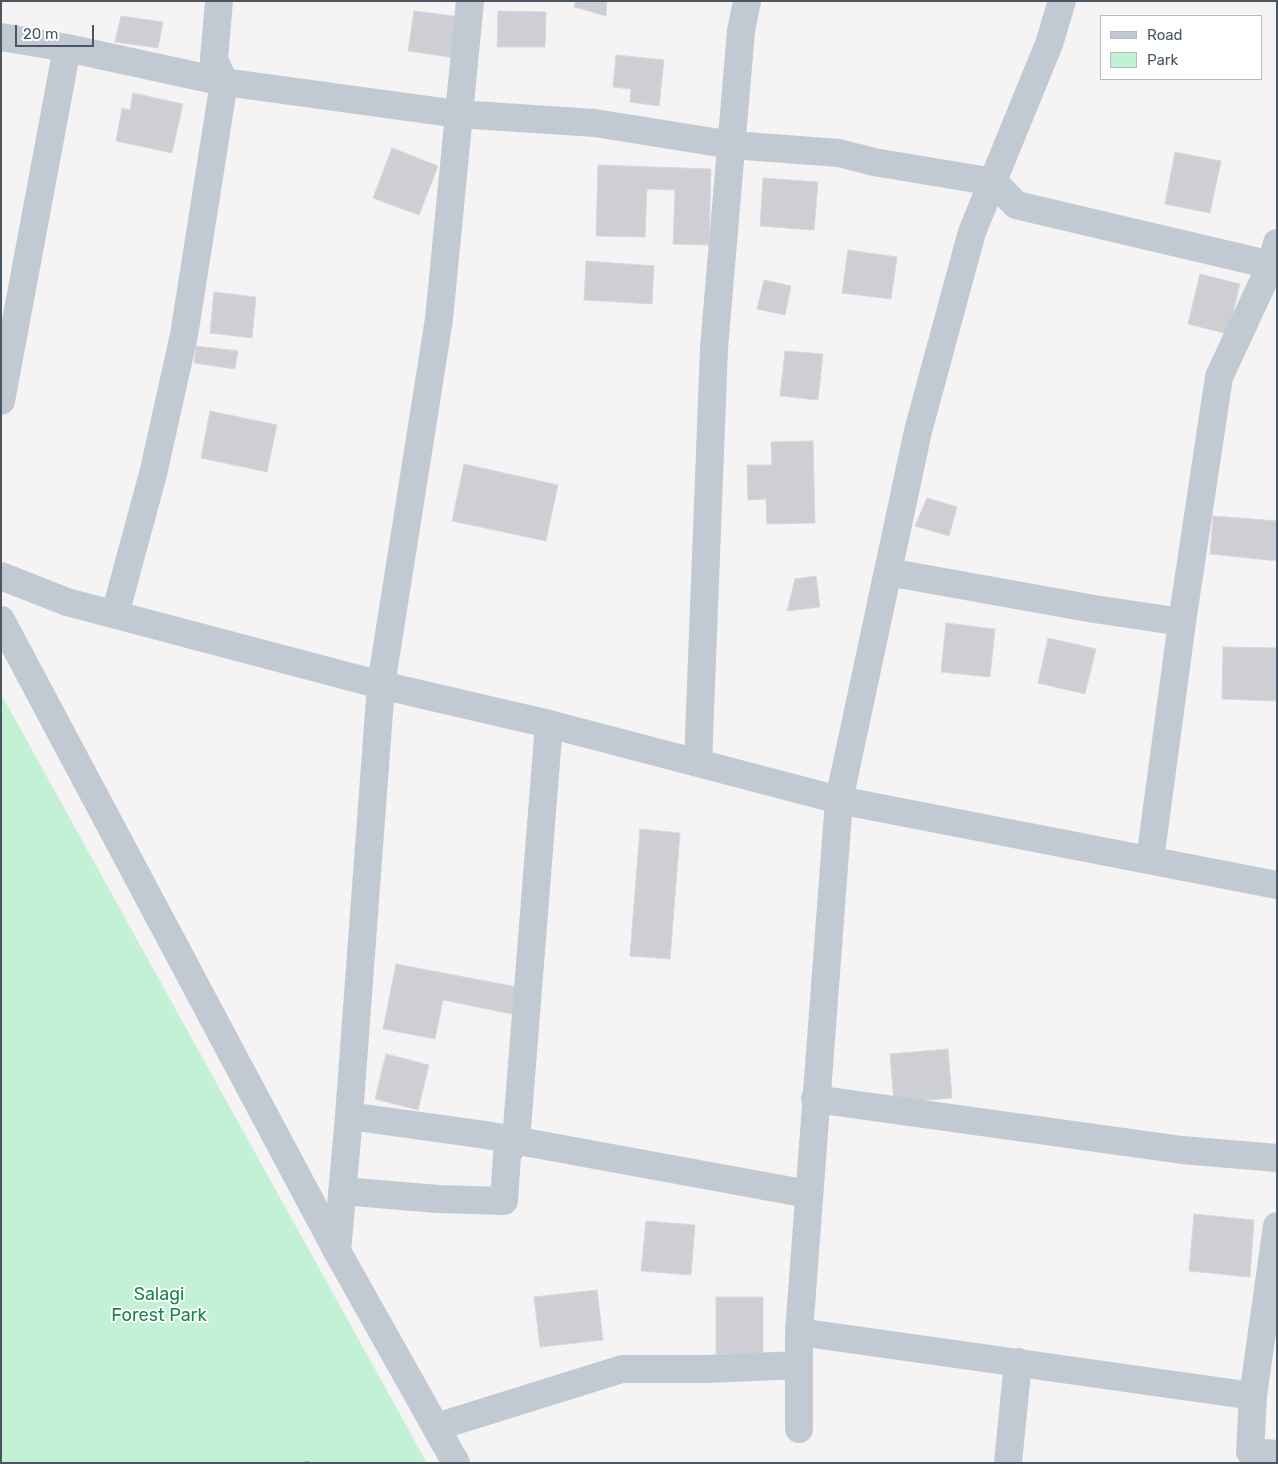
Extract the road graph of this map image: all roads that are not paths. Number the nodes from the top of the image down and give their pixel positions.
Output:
1 (219, 1) edge
2 (470, 1) edge
3 (748, 1) edge
4 (1062, 1) edge
5 (1, 37) edge
6 (67, 48) junction
7 (224, 82) junction
8 (458, 114) junction
9 (732, 145) junction
10 (994, 182) junction
11 (1274, 254) edge
12 (1, 401) edge
13 (888, 572) junction
14 (1, 576) edge
15 (115, 614) junction
16 (1, 620) edge
17 (1182, 622) junction
18 (381, 685) junction
19 (549, 724) junction
20 (698, 763) junction
21 (839, 800) junction
22 (1150, 860) junction
23 (1277, 885) edge
24 (815, 1099) junction
25 (349, 1116) junction
26 (516, 1140) junction
27 (1277, 1158) edge
28 (342, 1191) junction
29 (808, 1194) junction
30 (1277, 1226) edge
31 (337, 1251) junction
32 (799, 1332) junction
33 (1018, 1362) junction
34 (799, 1365) junction
35 (1253, 1396) junction
36 (436, 1427) junction
37 (799, 1430) dead end
38 (1277, 1454) edge
39 (456, 1463) edge
40 (1008, 1463) edge

1 - 7 street
2 - 8 street
3 - 9 street
4 - 10 street
5 - 6 street
6 - 7 street
6 - 12 street
7 - 8 street
7 - 15 street
8 - 9 street
8 - 18 street
9 - 10 street
9 - 20 street
10 - 11 street
10 - 13 street
11 - 17 street
13 - 17 street
13 - 21 street
14 - 15 street
15 - 18 street
16 - 31 street
17 - 22 street
18 - 19 street
18 - 25 street
19 - 20 street
19 - 26 street
20 - 21 street
21 - 22 street
21 - 24 street
22 - 23 street
24 - 27 street
24 - 29 street
25 - 26 street
25 - 28 street
26 - 28 street
26 - 29 street
28 - 31 street
29 - 32 street
30 - 35 street
31 - 36 street
32 - 33 street
32 - 34 street
33 - 35 street
33 - 40 street
34 - 36 street
34 - 37 street
35 - 38 street
36 - 39 street

